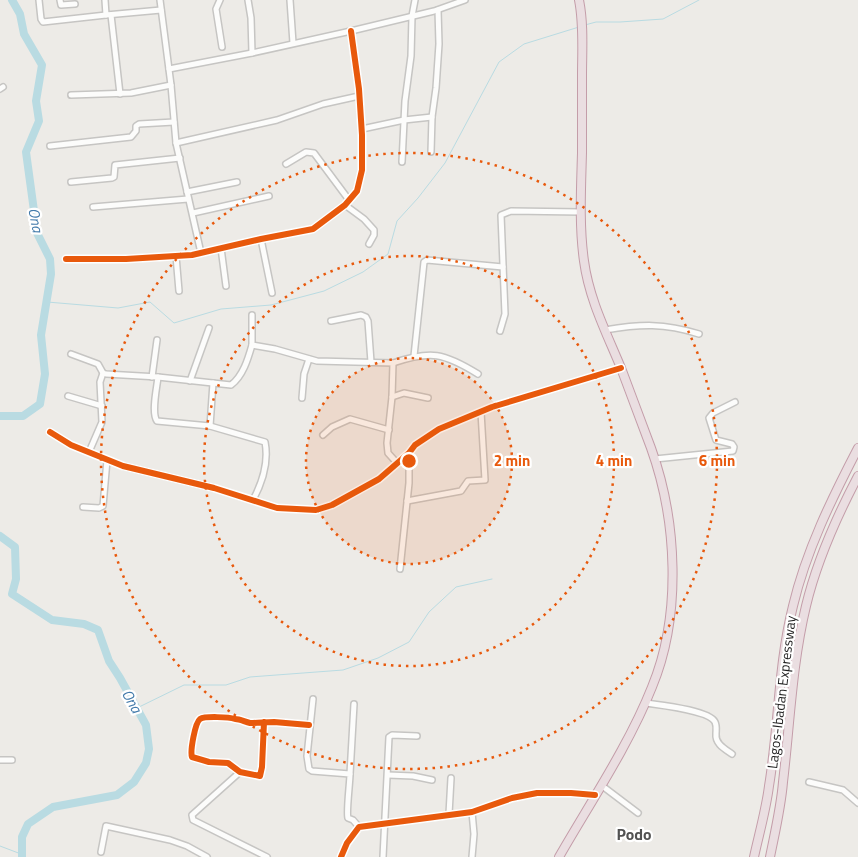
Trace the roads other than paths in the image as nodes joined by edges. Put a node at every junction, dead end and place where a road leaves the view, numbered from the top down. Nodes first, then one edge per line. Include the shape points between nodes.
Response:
1 (39, 0) edge
2 (60, 0) edge
3 (105, 0) edge
4 (160, 0) edge
5 (220, 0) edge
6 (248, 0) edge
7 (290, 0) edge
8 (416, 0) edge
9 (464, 0) edge
10 (579, 0) edge
11 (75, 4) dead end
12 (161, 10) junction
13 (438, 10) junction
14 (109, 15) junction
15 (412, 16) junction
16 (351, 31) junction
17 (293, 43) junction
18 (222, 47) dead end
19 (252, 53) junction
20 (169, 69) junction
21 (171, 85) junction
22 (120, 94) junction
23 (71, 95) dead end
24 (359, 96) junction
25 (432, 117) junction
26 (404, 120) junction
27 (174, 122) junction
28 (362, 129) junction
29 (176, 143) junction
30 (50, 146) dead end
31 (431, 152) dead end
32 (180, 158) junction
33 (402, 162) dead end
34 (286, 164) dead end
35 (71, 182) dead end
36 (237, 182) dead end
37 (187, 192) junction
38 (269, 196) dead end
39 (188, 199) junction
40 (349, 200) junction
41 (345, 206) junction
42 (93, 207) dead end
43 (581, 212) junction
44 (193, 213) junction
45 (261, 239) junction
46 (369, 244) dead end
47 (220, 248) junction
48 (201, 253) junction
49 (176, 256) junction
50 (66, 259) dead end
51 (503, 266) junction
52 (226, 286) dead end
53 (178, 291) dead end
54 (272, 293) dead end
55 (252, 315) dead end
56 (331, 321) dead end
57 (209, 328) dead end
58 (500, 330) dead end
59 (604, 330) junction
60 (699, 334) dead end
61 (157, 340) dead end
62 (252, 345) junction
63 (71, 354) dead end
64 (414, 356) junction
65 (309, 359) junction
66 (371, 362) junction
67 (393, 363) junction
68 (621, 368) junction
69 (103, 373) junction
70 (478, 374) dead end
71 (155, 377) junction
72 (190, 381) junction
73 (213, 383) junction
74 (68, 396) dead end
75 (392, 397) junction
76 (302, 398) dead end
77 (428, 398) dead end
78 (735, 402) dead end
79 (102, 406) junction
80 (481, 412) junction
81 (210, 426) junction
82 (389, 430) junction
83 (50, 432) dead end
84 (323, 435) dead end
85 (858, 448) edge
86 (89, 452) junction
87 (409, 453) junction
88 (655, 459) junction
89 (107, 460) junction
90 (397, 463) junction
91 (858, 476) edge
92 (253, 500) junction
93 (406, 501) junction
94 (83, 507) dead end
95 (400, 569) dead end
96 (313, 699) dead end
97 (354, 704) dead end
98 (646, 704) junction
99 (264, 722) junction
100 (309, 725) junction
101 (417, 736) dead end
102 (732, 754) dead end
103 (0, 760) edge
104 (12, 760) dead end
105 (240, 772) junction
106 (350, 774) junction
107 (388, 775) junction
108 (451, 778) dead end
109 (432, 780) dead end
110 (810, 782) dead end
111 (600, 785) junction
112 (595, 795) junction
113 (858, 803) edge
114 (472, 812) junction
115 (638, 813) dead end
116 (449, 814) junction
117 (384, 824) junction
118 (359, 827) junction
119 (101, 852) dead end
120 (207, 857) edge
121 (267, 857) edge
122 (341, 857) edge
123 (382, 857) edge
124 (472, 857) edge
125 (559, 857) edge
126 (754, 857) edge
127 (770, 857) edge

1 - 14 street via 43,22
2 - 11 street via 62,5
3 - 14 street
4 - 12 street
5 - 18 street via 216,9
6 - 19 street
7 - 17 street
8 - 15 street
9 - 13 street
10 - 43 highway via 583,34
12 - 14 street
12 - 20 street
13 - 15 street
13 - 25 street via 439,44
14 - 22 street
15 - 16 street
15 - 26 street
16 - 17 street
16 - 24 street
17 - 19 street
19 - 20 street
20 - 21 street
21 - 22 street
21 - 27 street
22 - 23 street
24 - 28 street
24 - 29 street via 277,120
25 - 26 street
25 - 31 street
26 - 28 street
26 - 33 street
27 - 29 street
27 - 30 street via 139,124 131,136
28 - 40 street via 360,183
29 - 32 street
32 - 35 street via 116,165 112,178
32 - 37 street
34 - 40 street via 306,152 314,153
36 - 37 street
37 - 39 street
38 - 44 street
39 - 42 street
39 - 44 street
40 - 41 street
41 - 45 street via 314,229
41 - 46 street via 374,230
43 - 51 street via 511,211 501,215
43 - 59 highway via 584,263
44 - 48 street
45 - 47 street
45 - 54 street
47 - 48 street
47 - 52 street
48 - 49 street
49 - 50 street
49 - 53 street
51 - 58 street via 505,314
51 - 64 street via 424,262
55 - 62 street
56 - 66 street via 360,315 366,317
57 - 72 street
59 - 60 street via 660,325
59 - 68 highway
61 - 71 street
62 - 65 street
62 - 73 street via 238,380 231,385
63 - 69 street via 98,364
64 - 67 street
64 - 70 street via 432,354 454,360
65 - 66 street
65 - 76 street
66 - 67 street
67 - 75 street
68 - 80 street
68 - 88 highway
69 - 71 street
69 - 79 street via 100,382
71 - 72 street
71 - 81 street via 154,418 157,421
72 - 73 street
73 - 81 street
74 - 79 street
75 - 77 street via 404,393
75 - 82 street
78 - 88 street via 709,418 714,438 732,444 733,451
79 - 86 street via 100,428
80 - 87 street via 439,429
80 - 93 street via 485,480 468,481 461,491
81 - 92 street via 265,442 263,478
82 - 84 street via 350,419
82 - 90 street via 388,453
83 - 86 street
85 - 126 highway, Lagos-Ibadan Expressway via 817,535 793,603 782,668 769,788
86 - 89 street
87 - 90 street
87 - 93 street
88 - 98 highway via 669,523 672,593 666,642
89 - 92 street
89 - 94 street via 102,506
90 - 92 street via 379,479 332,505 316,510 277,508
91 - 127 highway, Lagos-Ibadan Expressway via 823,551 806,604 795,665 783,784
93 - 95 street
96 - 100 street
97 - 106 street
98 - 102 street via 668,705 710,717 717,725 715,736 719,744
98 - 111 highway
99 - 100 street
99 - 105 street via 260,776
99 - 105 street via 220,718 201,718 198,721 192,757 228,763
100 - 106 street via 309,769
101 - 107 street via 389,737
103 - 104 street
105 - 121 street via 192,815 193,820
106 - 118 street via 347,815
107 - 109 street
107 - 117 street
108 - 116 street
110 - 113 street via 843,790
111 - 112 highway
111 - 115 street
112 - 114 street via 537,793
112 - 125 highway
114 - 116 street
114 - 124 street
116 - 117 street
117 - 118 street
117 - 123 street
118 - 122 street
119 - 120 street via 106,826 170,840

